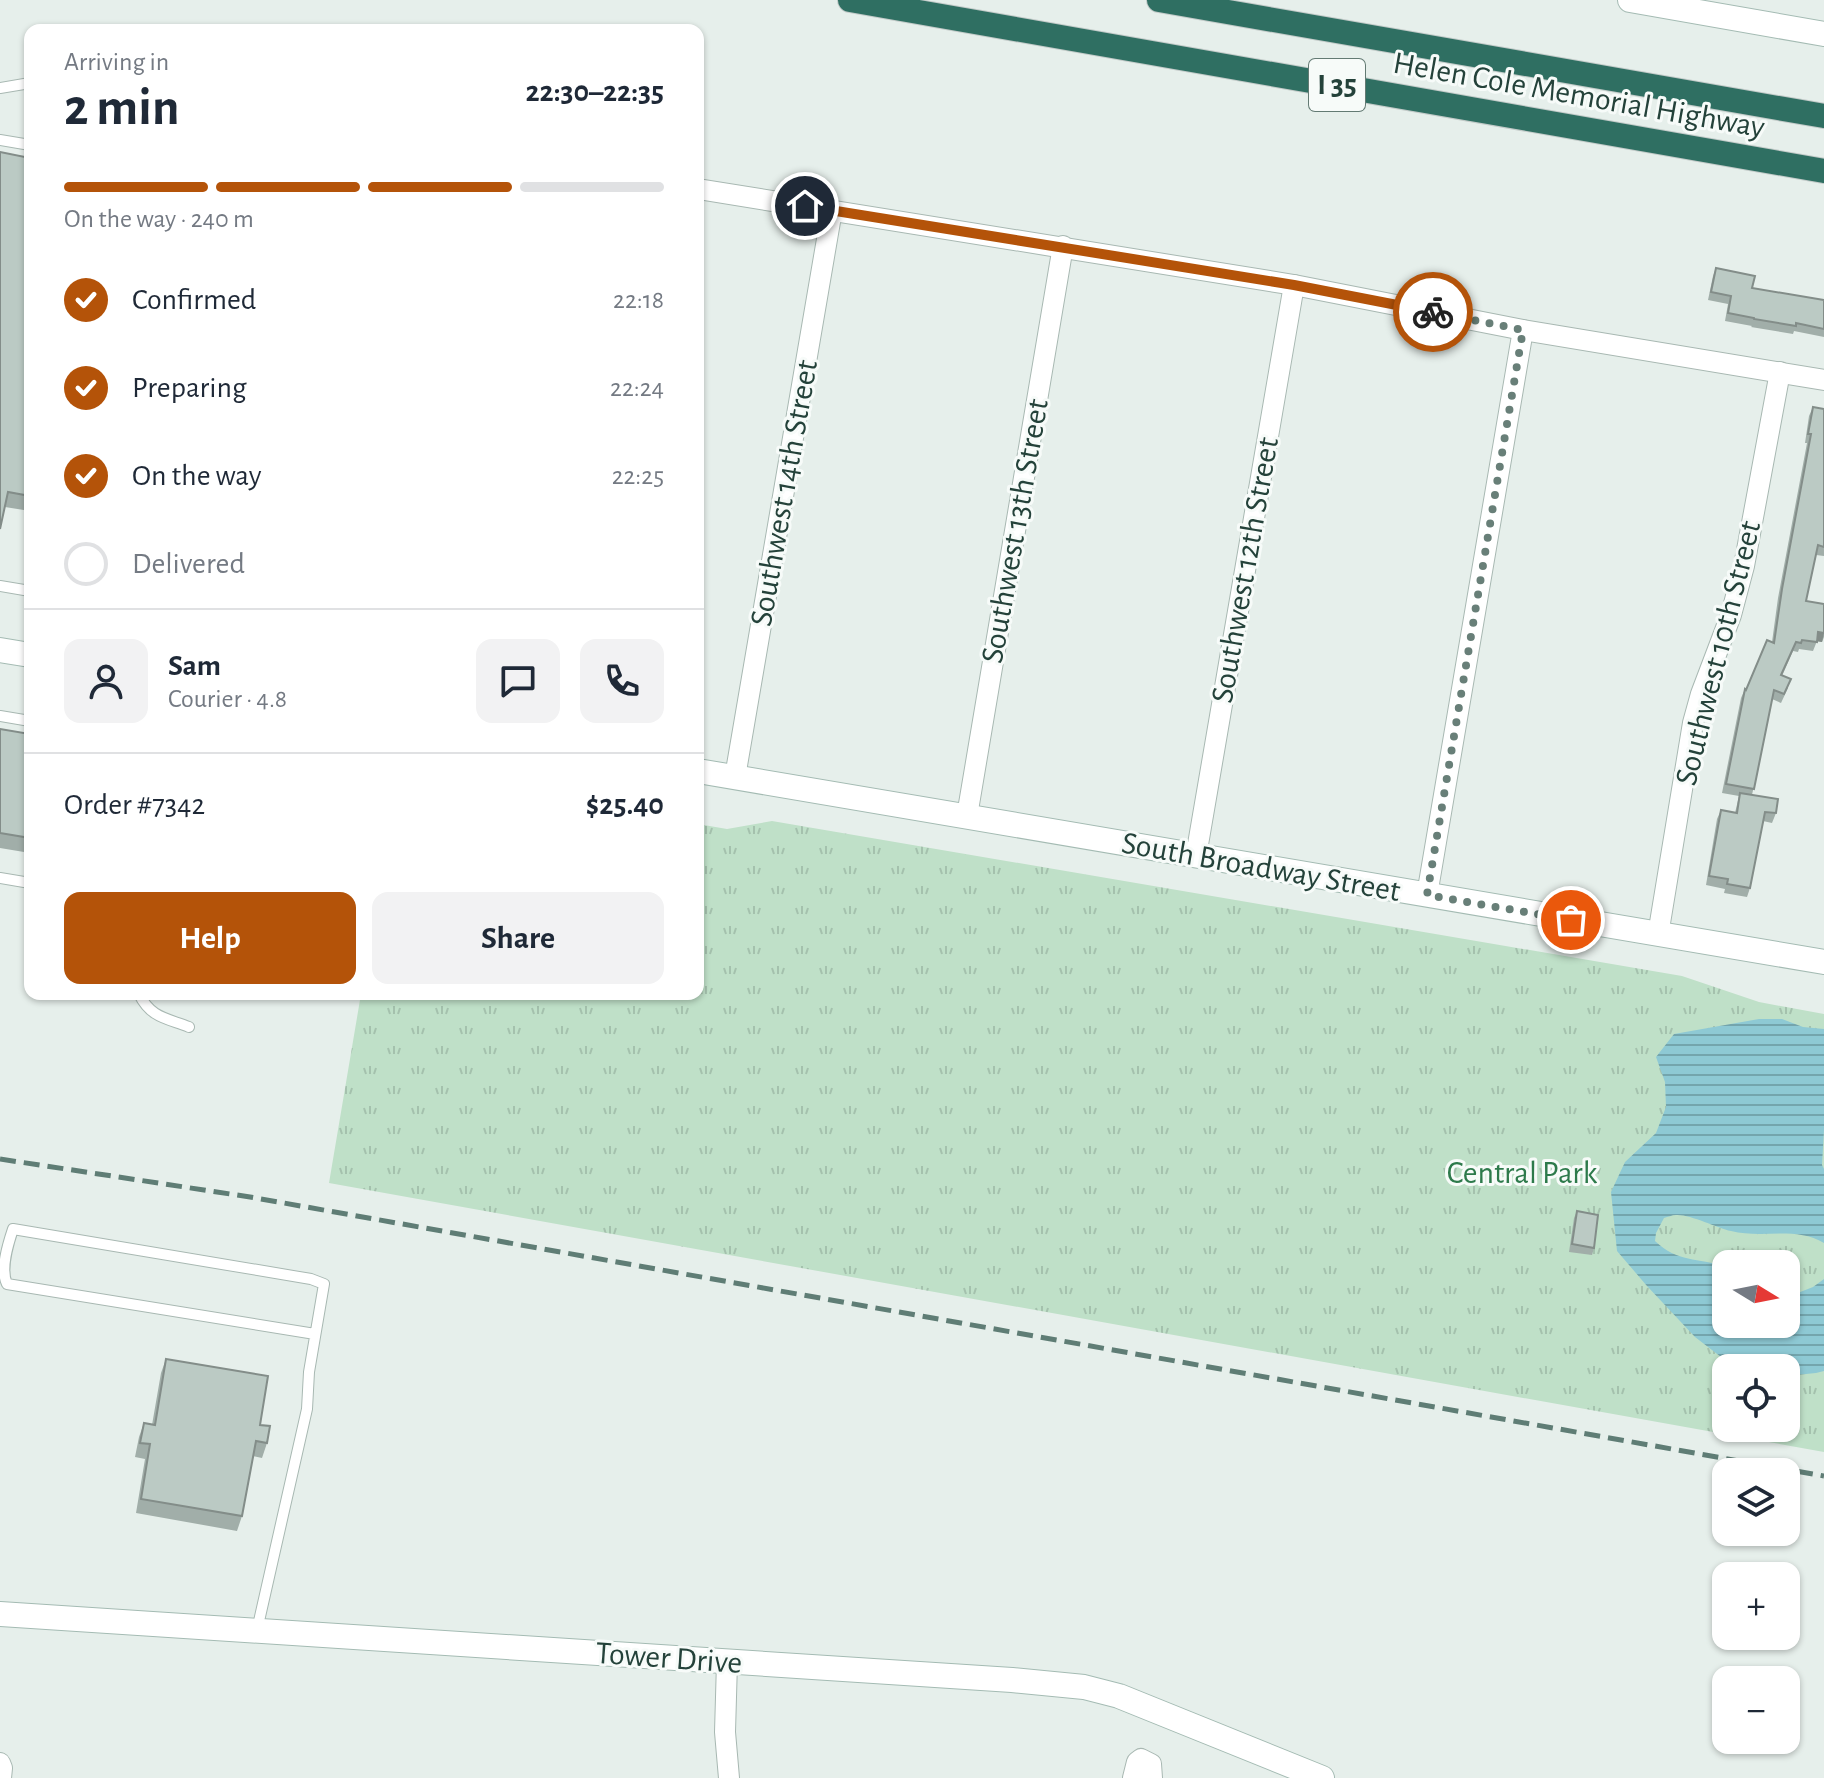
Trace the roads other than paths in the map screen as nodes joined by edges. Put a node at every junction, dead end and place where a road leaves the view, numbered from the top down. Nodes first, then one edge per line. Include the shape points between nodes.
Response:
1 (850, 0) edge
2 (1159, 0) edge
3 (1630, 0) edge
4 (1824, 34) edge
5 (24, 84) edge
6 (0, 88) edge
7 (1824, 116) edge
8 (0, 140) edge
9 (24, 144) edge
10 (1824, 171) edge
11 (704, 190) edge
12 (832, 210) junction
13 (1063, 246) junction
14 (1294, 285) junction
15 (1523, 330) junction
16 (1780, 372) junction
17 (1824, 380) edge
18 (0, 586) edge
19 (24, 590) edge
20 (0, 650) edge
21 (24, 654) edge
22 (0, 716) edge
23 (24, 720) edge
24 (704, 772) edge
25 (735, 777) junction
26 (967, 816) junction
27 (1196, 856) junction
28 (0, 878) edge
29 (24, 882) edge
30 (1427, 895) junction
31 (1658, 935) junction
32 (1824, 962) edge
33 (142, 1000) edge
34 (189, 1027) dead end
35 (315, 1334) junction
36 (0, 1614) edge
37 (257, 1632) junction
38 (727, 1662) junction
39 (0, 1763) edge
40 (1, 1778) edge
41 (729, 1778) edge
42 (1133, 1778) edge
43 (1152, 1778) edge
44 (1322, 1778) edge

1 - 10 highway, Helen Cole Memorial Highway / I 35
2 - 7 highway, Helen Cole Memorial Highway / I 35
3 - 4 street
5 - 6 lane
8 - 9 lane
11 - 12 street
12 - 13 street
12 - 25 street, Southwest 14th Street
13 - 14 street
13 - 26 street, Southwest 13th Street
14 - 15 street
14 - 27 street, Southwest 12th Street
15 - 16 street
15 - 30 street
16 - 17 street
16 - 31 street, Southwest 10th Street via 1744,566 1693,723
18 - 19 lane
20 - 21 street
22 - 23 lane
24 - 25 street, South Broadway Street
25 - 26 street, South Broadway Street
26 - 27 street, South Broadway Street
27 - 30 street, South Broadway Street
28 - 29 lane
30 - 31 street, South Broadway Street
31 - 32 street, South Broadway Street
33 - 34 lane via 153,1013
35 - 35 lane via 324,1284 311,1279 13,1229 9,1240 3,1276 7,1284
35 - 37 lane via 307,1409
36 - 37 street, Tower Drive
37 - 38 street, Tower Drive
38 - 41 street
38 - 44 street, Tower Drive via 1084,1687 1119,1696
39 - 40 street
42 - 43 street via 1141,1759 1151,1764

